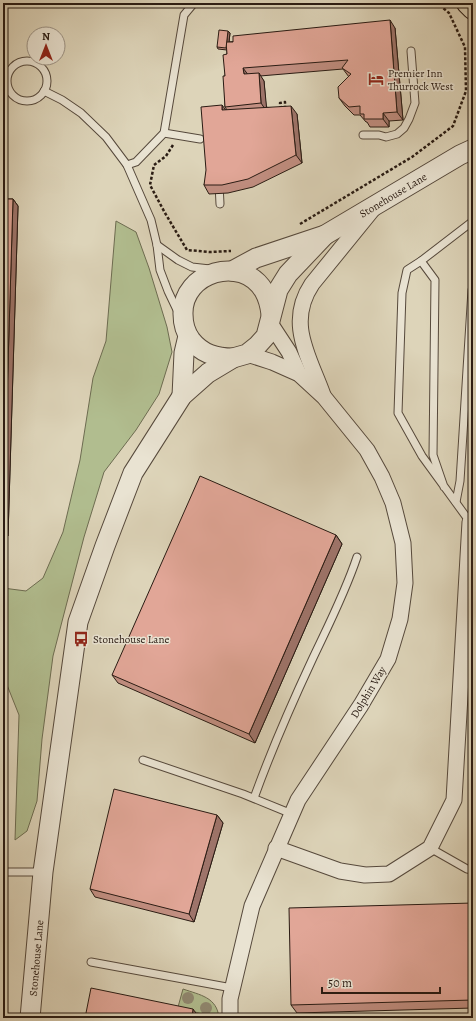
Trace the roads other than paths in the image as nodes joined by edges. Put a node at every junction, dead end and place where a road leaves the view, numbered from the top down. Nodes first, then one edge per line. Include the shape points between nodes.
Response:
1 (194, 3) edge
2 (468, 3) edge
3 (473, 8) edge
4 (411, 51) dead end
5 (6, 71) edge
6 (6, 90) edge
7 (44, 91) junction
8 (164, 133) junction
9 (363, 135) dead end
10 (473, 135) edge
11 (200, 139) dead end
12 (467, 152) edge
13 (127, 165) junction
14 (218, 179) edge
15 (220, 204) dead end
16 (378, 204) junction
17 (473, 221) edge
18 (325, 235) junction
19 (157, 245) junction
20 (421, 261) junction
21 (227, 271) junction
22 (473, 289) edge
23 (270, 318) junction
24 (185, 328) junction
25 (240, 356) junction
26 (299, 374) junction
27 (182, 396) junction
28 (324, 397) junction
29 (444, 487) junction
30 (456, 502) junction
31 (472, 520) edge
32 (357, 557) dead end
33 (143, 760) dead end
34 (254, 798) junction
35 (292, 814) junction
36 (276, 848) junction
37 (430, 848) junction
38 (473, 870) edge
39 (3, 872) edge
40 (44, 872) junction
41 (91, 962) dead end
42 (232, 988) junction
43 (30, 1018) edge
44 (230, 1018) edge

1 - 8 lane via 184,14
2 - 3 main road
4 - 9 lane via 415,103 404,128 397,134 386,137
5 - 6 lane
5 - 7 lane via 19,63 36,64 45,73
6 - 7 lane via 23,100 35,99
7 - 13 lane via 81,113 106,137
8 - 11 lane
8 - 13 lane via 136,162
10 - 12 street, Stonehouse Lane
12 - 16 street, Stonehouse Lane
13 - 19 lane via 151,220
14 - 15 lane
16 - 18 street, Stonehouse Lane
16 - 28 street via 312,284 300,309 300,328 306,352
17 - 20 lane
18 - 21 street, Stonehouse Lane via 256,258
18 - 23 street, Stonehouse Lane via 288,274 278,290
19 - 21 lane via 192,267
19 - 24 lane via 163,280
20 - 29 lane via 435,280 433,455
20 - 29 lane via 408,270 402,293 398,413 422,456
21 - 23 street via 244,274 255,281 269,302
21 - 24 street, Stonehouse Lane via 211,273 192,287 183,309
22 - 30 lane via 460,481
23 - 25 street, Stonehouse Lane via 266,336 257,346
23 - 26 street, Dolphin Way
24 - 25 street via 196,346 207,354 220,358
24 - 27 street, Stonehouse Lane
25 - 26 street, Dolphin Way via 272,362
25 - 27 street, Stonehouse Lane via 208,373
26 - 28 street, Dolphin Way
27 - 40 street, Stonehouse Lane via 134,473 78,622
28 - 35 street, Dolphin Way via 367,450 382,477 393,503 403,543 405,583 400,619 388,659 298,800
29 - 30 lane
30 - 31 lane
31 - 37 street via 454,800
32 - 34 lane
33 - 34 lane
34 - 35 lane
35 - 36 street, Dolphin Way
36 - 37 street via 340,871 365,875 389,874
36 - 42 street, Dolphin Way via 252,906
37 - 38 lane
39 - 40 lane
40 - 43 street, Stonehouse Lane
41 - 42 lane
42 - 44 street, Dolphin Way

